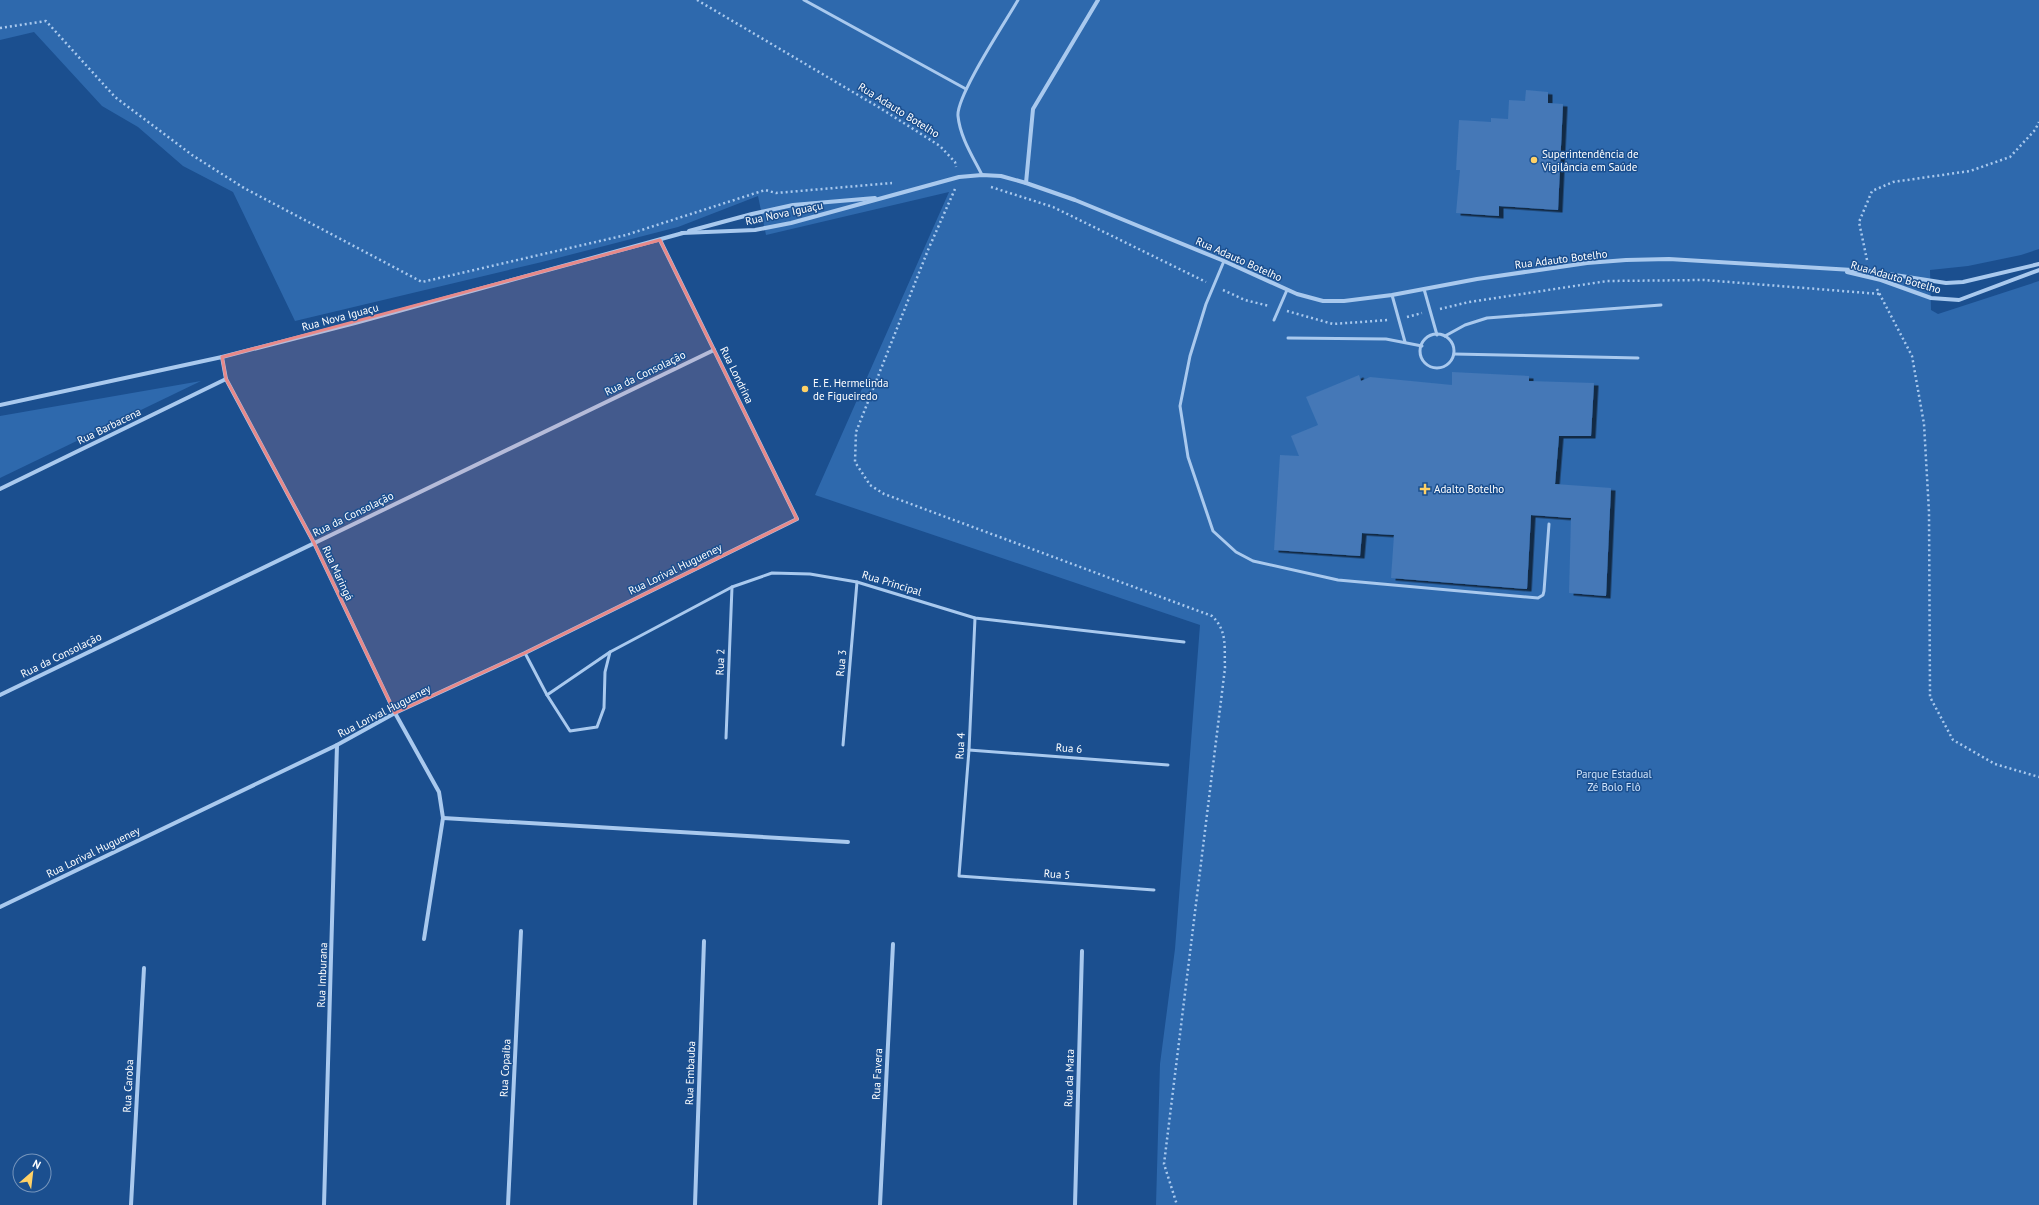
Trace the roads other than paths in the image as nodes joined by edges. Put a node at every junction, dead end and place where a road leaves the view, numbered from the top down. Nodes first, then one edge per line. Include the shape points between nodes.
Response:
1 (804, 0) edge
2 (1018, 0) edge
3 (1098, 0) edge
4 (966, 89) junction
5 (982, 175) junction
6 (959, 177) joint
7 (1026, 183) junction
8 (887, 196) junction
9 (682, 233) junction
10 (660, 240) junction
11 (1224, 261) junction
12 (2039, 264) edge
13 (1839, 270) junction
14 (2039, 270) edge
15 (1424, 289) junction
16 (1287, 290) junction
17 (1392, 295) junction
18 (1661, 305) dead end
19 (1274, 320) dead end
20 (1437, 335) junction
21 (1445, 336) junction
22 (1288, 338) dead end
23 (1405, 342) junction
24 (1422, 346) junction
25 (714, 350) junction
26 (1454, 354) junction
27 (222, 357) junction
28 (1638, 358) dead end
29 (226, 379) junction
30 (0, 404) edge
31 (0, 489) edge
32 (797, 519) joint
33 (1549, 524) dead end
34 (314, 543) junction
35 (857, 582) junction
36 (732, 587) junction
37 (975, 618) junction
38 (1184, 642) dead end
39 (610, 652) junction
40 (525, 653) junction
41 (0, 695) edge
42 (547, 695) junction
43 (395, 713) junction
44 (726, 738) dead end
45 (337, 745) junction
46 (843, 745) dead end
47 (969, 750) junction
48 (1168, 765) dead end
49 (443, 818) junction
50 (848, 842) dead end
51 (959, 876) joint
52 (1154, 890) dead end
53 (0, 907) edge
54 (521, 931) dead end
55 (424, 939) dead end
56 (704, 941) dead end
57 (893, 944) dead end
58 (1082, 951) dead end
59 (144, 968) dead end
60 (131, 1205) edge
61 (324, 1205) edge
62 (508, 1205) edge
63 (695, 1205) edge
64 (880, 1205) edge
65 (1075, 1205) edge

1 - 4 lane
2 - 4 lane
3 - 7 street via 1033,109
4 - 5 lane via 958,114 963,136
5 - 6 street, Rua Adauto Botelho
5 - 7 street, Rua Adauto Botelho via 1001,176
6 - 8 street, Rua Nova Iguaçu
7 - 11 street, Rua Adauto Botelho via 1075,200
8 - 9 street, Rua Nova Iguaçu via 793,205
8 - 9 street, Rua Nova Iguaçu via 791,223 755,230
9 - 10 street, Rua Nova Iguaçu
10 - 25 street, Rua Londrina
10 - 27 street, Rua Nova Iguaçu
11 - 16 street, Rua Adauto Botelho
11 - 33 lane via 1190,356 1180,406 1188,457 1213,531 1236,552 1253,562 1338,580 1538,598 1544,591
12 - 13 street, Rua Adauto Botelho via 1963,282 1946,283 1869,271
13 - 14 street, Rua Adauto Botelho via 1931,298 1959,300
13 - 15 street, Rua Adauto Botelho via 1669,259 1626,260 1477,279
15 - 17 street, Rua Adauto Botelho
15 - 20 lane
16 - 17 street, Rua Adauto Botelho via 1312,299 1344,301
16 - 19 lane
17 - 23 lane
18 - 21 lane via 1487,318 1465,325
20 - 21 lane
20 - 24 lane via 1424,340
21 - 26 lane via 1453,346
22 - 23 lane via 1386,339
23 - 24 lane
24 - 26 lane via 1422,358 1428,365 1437,368 1445,366
25 - 32 street, Rua Londrina
25 - 34 street, Rua da Consolação
26 - 28 lane
27 - 29 street, Rua Maringá
27 - 30 street, Rua Nova Iguaçu
29 - 31 street, Rua Barbacena
29 - 34 street, Rua Maringá
32 - 40 street, Rua Lorival Hugueney
34 - 41 street, Rua da Consolação
34 - 43 street, Rua Maringá
35 - 36 lane, Rua Principal via 810,574 772,573
35 - 37 lane, Rua Principal
35 - 46 lane, Rua 3
36 - 39 lane, Rua Principal
36 - 44 lane, Rua 2
37 - 38 lane, Rua Principal
37 - 47 lane, Rua 4
39 - 42 lane, Rua Principal
39 - 42 lane via 605,672 604,708 596,727 570,731
40 - 42 lane
40 - 43 street, Rua Lorival Hugueney
43 - 45 street, Rua Lorival Hugueney
43 - 49 street, Rua Maringá via 439,792
45 - 53 street, Rua Lorival Hugueney
45 - 61 street, Rua Imburana
47 - 48 lane, Rua 6
47 - 51 lane, Rua 4
49 - 50 street
49 - 55 street, Rua Maringá
51 - 52 lane, Rua 5
54 - 62 street, Rua Copaíba
56 - 63 street, Rua Embauba
57 - 64 street, Rua Favera
58 - 65 street, Rua da Mata
59 - 60 street, Rua Caroba

